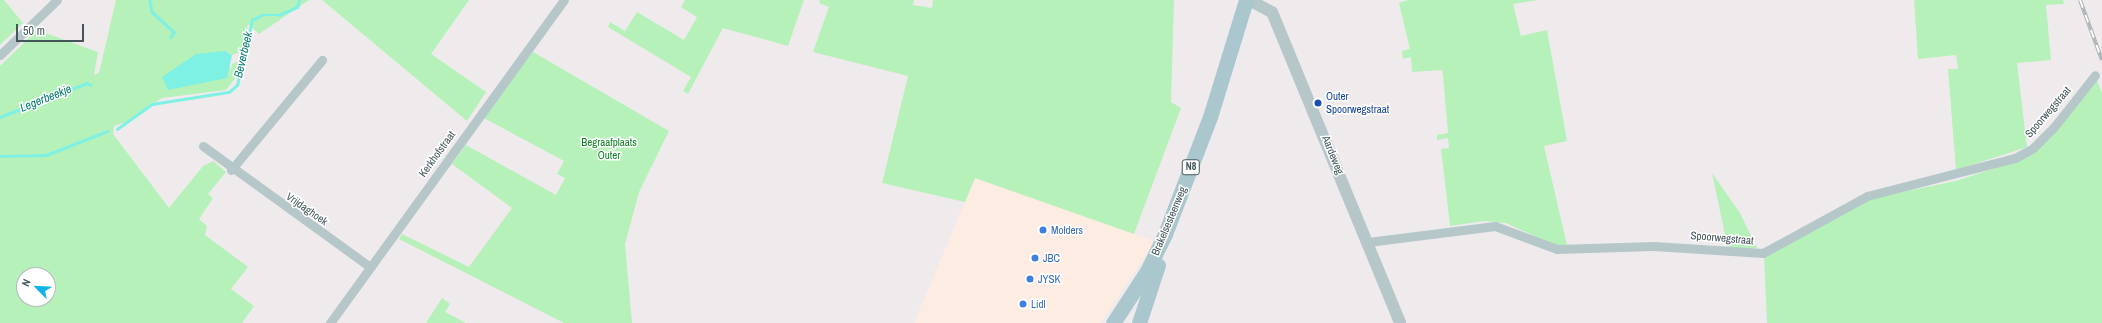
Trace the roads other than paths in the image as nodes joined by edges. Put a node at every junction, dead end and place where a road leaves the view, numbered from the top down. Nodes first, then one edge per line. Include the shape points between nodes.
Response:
1 (57, 0) edge
2 (564, 0) edge
3 (1248, 0) edge
4 (0, 55) edge
5 (322, 60) dead end
6 (2095, 75) dead end
7 (203, 146) dead end
8 (231, 170) junction
9 (1368, 242) junction
10 (370, 267) junction
11 (1113, 322) edge
12 (330, 323) edge
13 (1139, 323) edge
14 (1400, 323) edge

1 - 4 street
2 - 10 street, Kerkhofstraat
3 - 9 street, Aardeweg via 1272,12
3 - 11 main road, Brakelsesteenweg / N8 via 1210,117 1165,234 1147,271
3 - 13 main road, Brakelsesteenweg / N8 via 1247,20 1228,82
5 - 8 street
6 - 9 street, Spoorwegstraat via 2054,127 2033,148 2016,158 1867,196 1763,253 1654,246 1557,249 1495,226
7 - 8 street, Vrijdaghoek
8 - 10 street, Vrijdaghoek
9 - 14 street, Aardeweg
10 - 12 street, Kerkhofstraat

